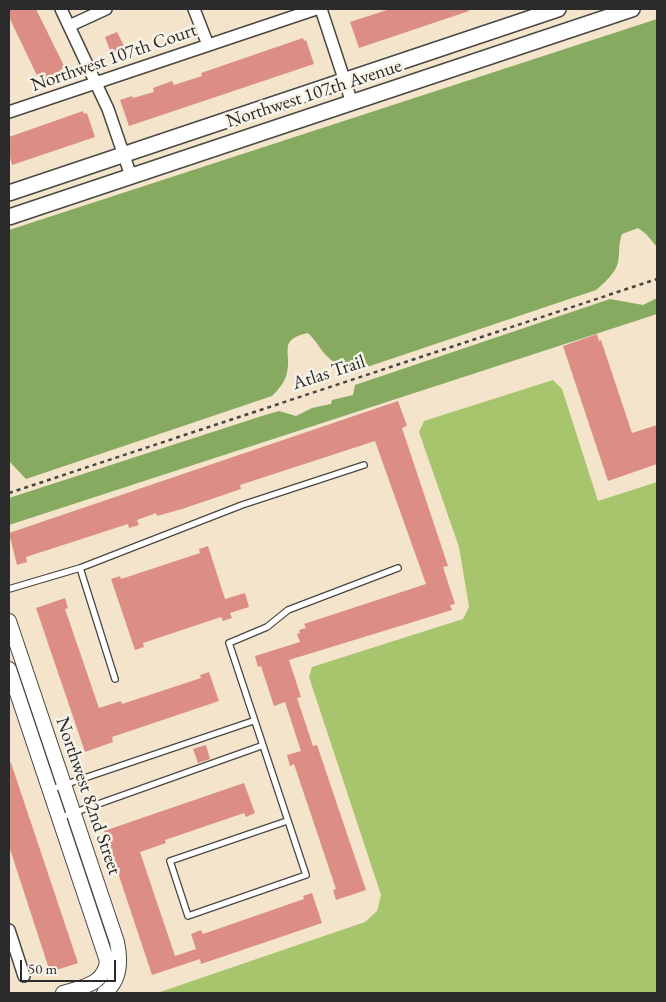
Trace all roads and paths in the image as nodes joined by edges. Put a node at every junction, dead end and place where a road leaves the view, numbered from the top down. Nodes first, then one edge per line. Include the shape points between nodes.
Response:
1 (61, 9) edge
2 (106, 9) edge
3 (194, 9) edge
4 (316, 9) edge
5 (321, 9) edge
6 (558, 9) edge
7 (632, 9) edge
8 (616, 11) edge
9 (69, 26) junction
10 (208, 44) junction
11 (345, 80) junction
12 (95, 82) junction
13 (352, 103) junction
14 (9, 112) edge
15 (124, 154) junction
16 (131, 176) junction
17 (9, 193) edge
18 (9, 216) edge
19 (657, 279) edge
20 (364, 464) dead end
21 (9, 494) edge
22 (80, 568) junction
23 (398, 568) dead end
24 (9, 588) edge
25 (9, 621) edge
26 (9, 669) edge
27 (115, 679) dead end
28 (253, 721) junction
29 (261, 746) junction
30 (64, 785) junction
31 (50, 790) junction
32 (74, 813) junction
33 (59, 818) junction
34 (287, 821) junction
35 (9, 930) edge
36 (24, 976) dead end
37 (106, 984) edge
38 (63, 993) edge

1 - 9 street
2 - 9 street
3 - 10 street
4 - 10 street, Northwest 107th Court
5 - 11 street
6 - 11 main road, Northwest 107th Avenue
7 - 8 main road, Northwest 107th Avenue
8 - 13 main road, Northwest 107th Avenue
9 - 12 street
10 - 12 street, Northwest 107th Court
11 - 13 street
11 - 15 main road, Northwest 107th Avenue
12 - 14 street, Northwest 107th Court
12 - 15 street
13 - 16 main road, Northwest 107th Avenue
15 - 16 street
15 - 17 main road, Northwest 107th Avenue
16 - 18 main road, Northwest 107th Avenue
19 - 21 path, Atlas Trail
20 - 22 lane via 242,505
22 - 24 lane
22 - 27 lane
23 - 28 lane via 288,610 267,627 229,643
25 - 30 street, Northwest 82nd Street
26 - 31 street, Northwest 82nd Street
28 - 29 lane
28 - 30 lane
29 - 32 lane
29 - 34 lane
30 - 31 lane
30 - 32 street, Northwest 82nd Street
31 - 33 street, Northwest 82nd Street
32 - 33 lane
32 - 37 street, Northwest 82nd Street via 120,957 119,970
33 - 37 street, Northwest 82nd Street via 105,951
34 - 34 lane via 306,875 188,916 170,861
35 - 36 street
37 - 38 street

